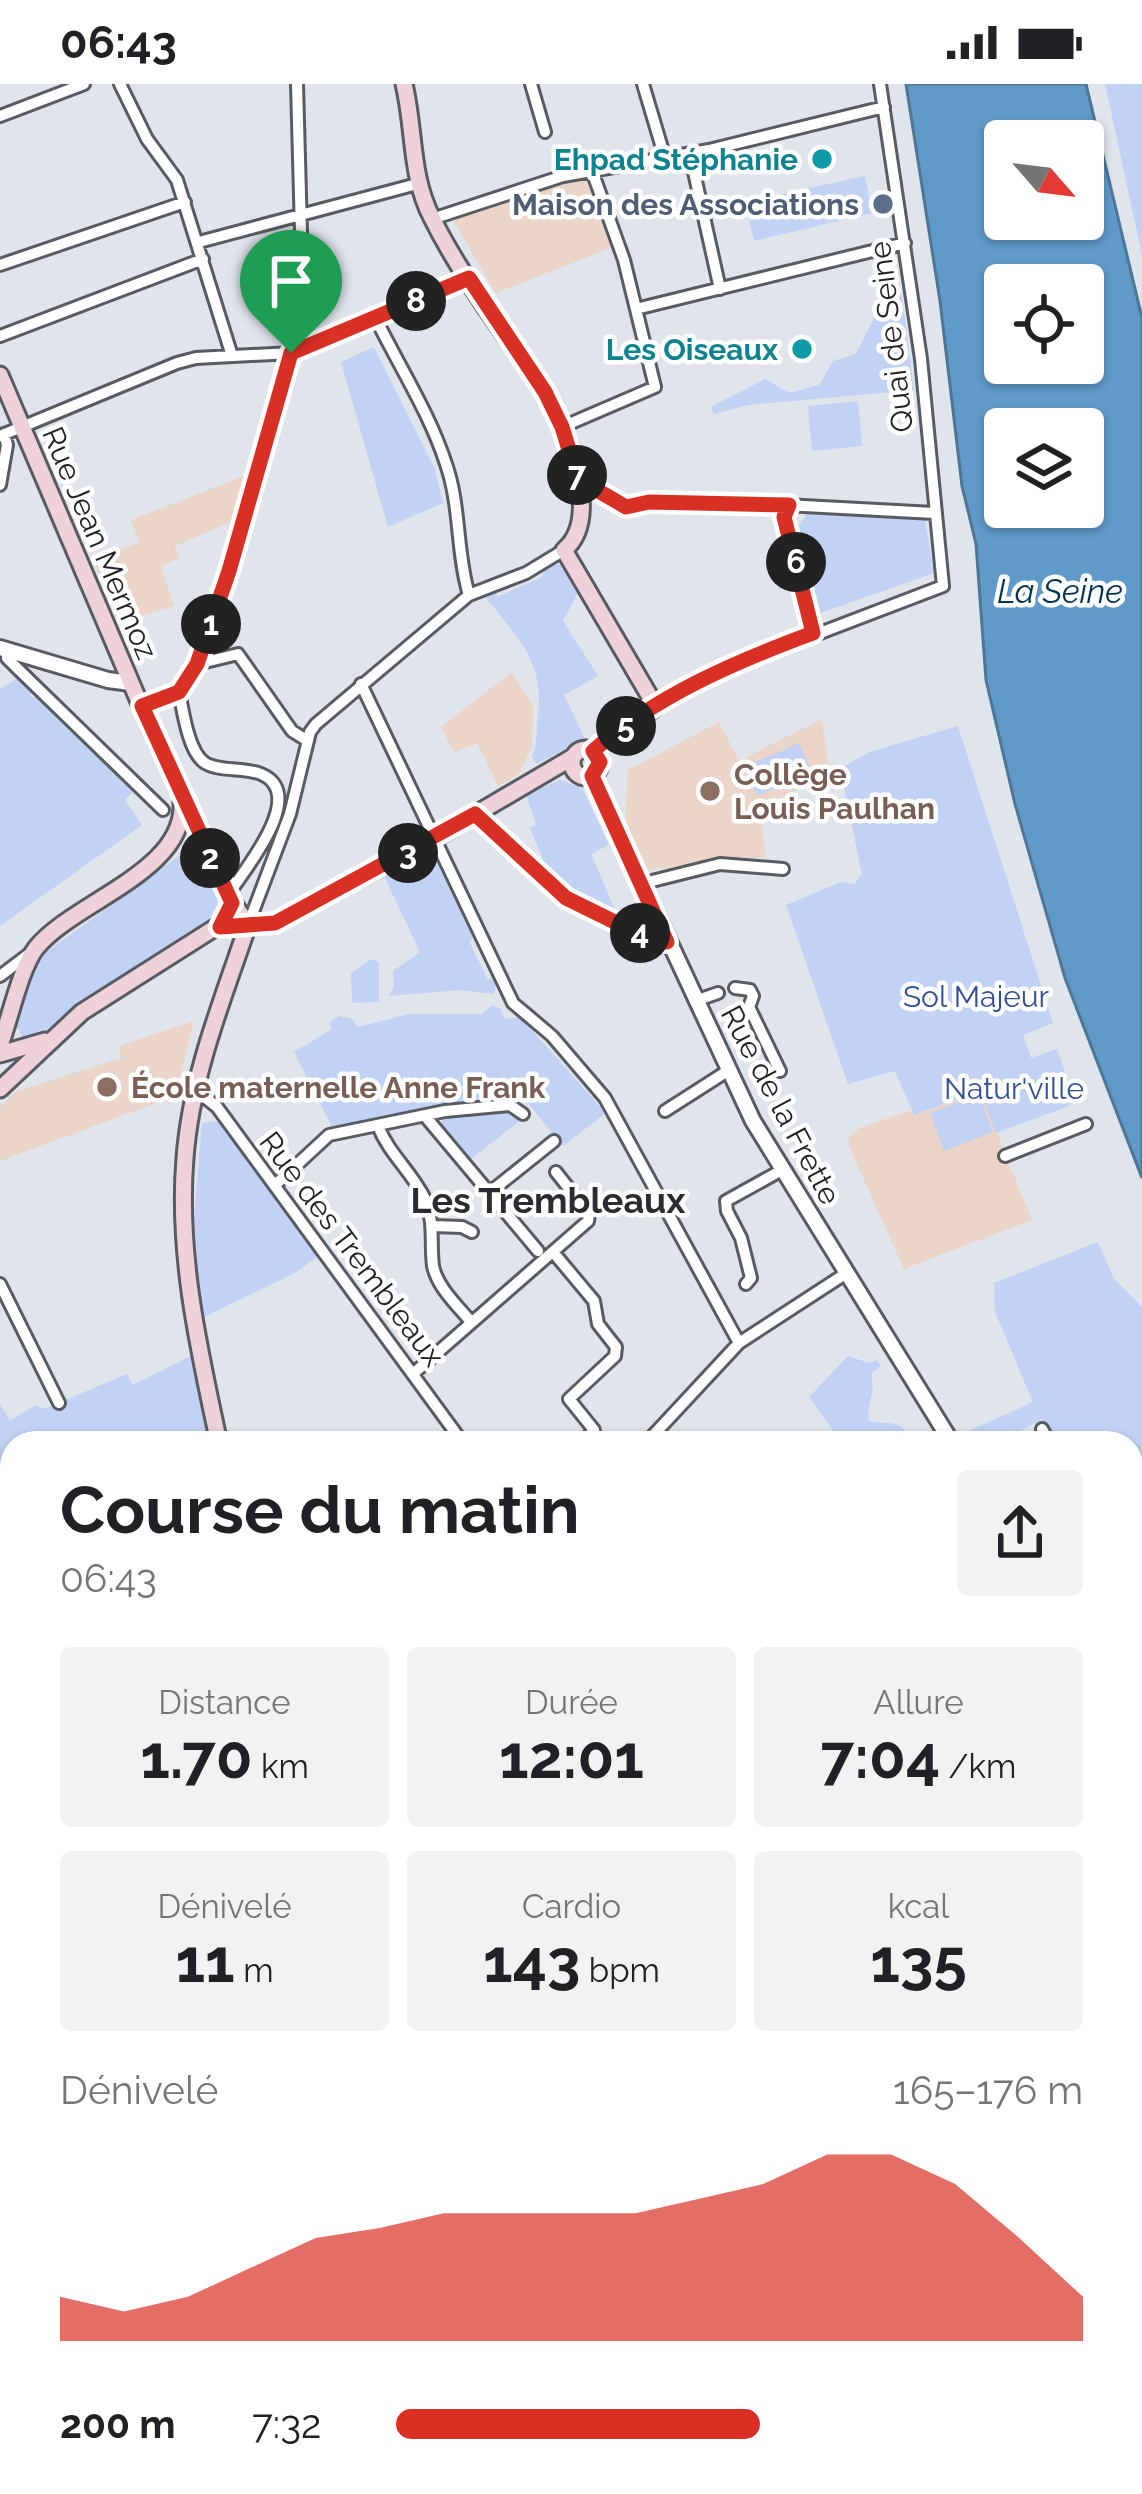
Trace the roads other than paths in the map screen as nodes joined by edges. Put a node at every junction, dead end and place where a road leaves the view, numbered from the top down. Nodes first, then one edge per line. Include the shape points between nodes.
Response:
1 (84, 84) edge
2 (120, 84) edge
3 (297, 84) edge
4 (404, 84) edge
5 (531, 84) edge
6 (643, 84) edge
7 (880, 84) edge
8 (884, 106) junction
9 (0, 116) edge
10 (545, 132) dead end
11 (690, 154) junction
12 (664, 158) junction
13 (592, 171) junction
14 (417, 184) junction
15 (185, 202) junction
16 (301, 215) junction
17 (432, 219) junction
18 (199, 242) junction
19 (905, 243) junction
20 (203, 260) junction
21 (0, 265) edge
22 (469, 278) junction
23 (720, 289) junction
24 (636, 309) junction
25 (376, 319) junction
26 (0, 336) edge
27 (291, 353) junction
28 (232, 356) junction
29 (0, 375) edge
30 (21, 427) junction
31 (562, 427) junction
32 (2, 435) edge
33 (578, 479) junction
34 (0, 485) edge
35 (789, 505) junction
36 (934, 513) junction
37 (564, 550) junction
38 (469, 596) junction
39 (813, 633) junction
40 (4, 650) edge
41 (197, 664) junction
42 (131, 683) junction
43 (361, 684) junction
44 (179, 692) junction
45 (142, 706) junction
46 (656, 707) junction
47 (308, 741) junction
48 (593, 751) junction
49 (580, 768) junction
50 (181, 793) junction
51 (163, 809) dead end
52 (475, 814) junction
53 (434, 839) junction
54 (169, 848) junction
55 (209, 856) junction
56 (783, 869) dead end
57 (640, 884) junction
58 (230, 899) junction
59 (248, 925) junction
60 (220, 927) junction
61 (667, 942) junction
62 (37, 948) junction
63 (0, 976) edge
64 (735, 988) dead end
65 (718, 993) dead end
66 (695, 1001) junction
67 (10, 1020) junction
68 (48, 1040) junction
69 (0, 1049) edge
70 (18, 1049) junction
71 (729, 1070) junction
72 (780, 1070) dead end
73 (0, 1089) edge
74 (196, 1090) junction
75 (665, 1111) dead end
76 (523, 1114) dead end
77 (425, 1116) junction
78 (1086, 1124) dead end
79 (378, 1126) junction
80 (554, 1141) dead end
81 (1005, 1156) dead end
82 (782, 1170) junction
83 (556, 1172) dead end
84 (275, 1185) junction
85 (489, 1193) junction
86 (433, 1226) junction
87 (472, 1232) dead end
88 (538, 1251) dead end
89 (553, 1252) junction
90 (845, 1274) junction
91 (0, 1284) edge
92 (746, 1284) dead end
93 (471, 1322) junction
94 (739, 1343) junction
95 (414, 1373) junction
96 (59, 1403) dead end
97 (217, 1431) edge
98 (455, 1431) edge
99 (593, 1431) edge
100 (657, 1431) edge
101 (945, 1431) edge

1 - 9 street
2 - 15 street
3 - 16 street
4 - 14 main road
5 - 10 street
6 - 12 street
7 - 8 street, Quai de Seine
8 - 11 street
8 - 19 street, Quai de Seine
11 - 12 street
11 - 23 street
12 - 13 street
13 - 17 street
13 - 24 street
14 - 16 street
14 - 17 main road
15 - 18 street
15 - 21 street
16 - 18 street
16 - 27 street
17 - 22 main road
18 - 20 street
19 - 23 street
19 - 36 street, Quai de Seine
20 - 26 street
20 - 28 street
22 - 25 street
22 - 31 main road
23 - 24 street
24 - 31 street via 655,387
25 - 27 street
25 - 38 street via 446,463
27 - 28 street
27 - 41 street
28 - 30 street via 177,363
29 - 30 main road, Rue Jean Mermoz
30 - 32 street
30 - 42 main road, Rue Jean Mermoz
31 - 33 main road
32 - 34 street
33 - 35 street via 626,507
33 - 37 main road via 583,518
35 - 36 street
35 - 39 street via 784,517
36 - 39 street, Quai de Seine via 943,586
37 - 38 street
37 - 46 main road
38 - 43 street
39 - 46 street
40 - 42 street
40 - 51 street
41 - 44 street
41 - 47 street via 238,654 292,731
42 - 45 main road, Rue Jean Mermoz
43 - 47 street
43 - 53 street
44 - 45 street
44 - 58 street via 205,763 261,774 279,795 273,824
45 - 50 main road, Rue Jean Mermoz
46 - 48 main road
47 - 59 street
48 - 49 main road via 580,751
48 - 49 main road via 600,762
49 - 52 main road via 541,777
49 - 57 street, Rue de la Frette
50 - 54 main road via 181,823
50 - 55 main road, Rue Jean Mermoz
52 - 53 main road
52 - 61 street via 566,898
53 - 59 main road via 275,923
53 - 94 street via 513,1003 605,1098
54 - 55 main road
54 - 62 main road
55 - 58 main road, Rue Jean Mermoz
56 - 57 street via 720,864
57 - 61 street, Rue de la Frette
58 - 59 main road, Rue Jean Mermoz
58 - 60 main road
59 - 60 main road
59 - 74 main road
60 - 68 main road
61 - 66 street, Rue de la Frette
62 - 63 street
62 - 67 main road
64 - 72 street via 750,990 749,1007
65 - 66 street
66 - 71 street, Rue de la Frette
67 - 69 main road
67 - 70 main road
68 - 70 main road
68 - 73 main road
69 - 70 main road
71 - 75 street, Rue de la Frette
71 - 82 street, Rue de la Frette
74 - 84 street, Rue des Trembleaux
74 - 97 main road via 185,1157 185,1249
76 - 77 street via 510,1106
77 - 79 street
77 - 85 street
78 - 81 street
79 - 84 street via 329,1135
79 - 86 street via 418,1184
80 - 85 street
82 - 90 street, Rue de la Frette
82 - 92 street, Rue de la Frette via 726,1201 742,1238
83 - 89 street via 589,1214
84 - 95 street, Rue des Trembleaux
85 - 88 street
86 - 87 street
86 - 93 street via 434,1268
89 - 93 street
89 - 99 street via 594,1301 598,1324 616,1347 569,1399
90 - 94 street
90 - 101 street, Rue de la Frette
91 - 96 street
93 - 95 street
94 - 100 street
95 - 98 street, Rue des Trembleaux

